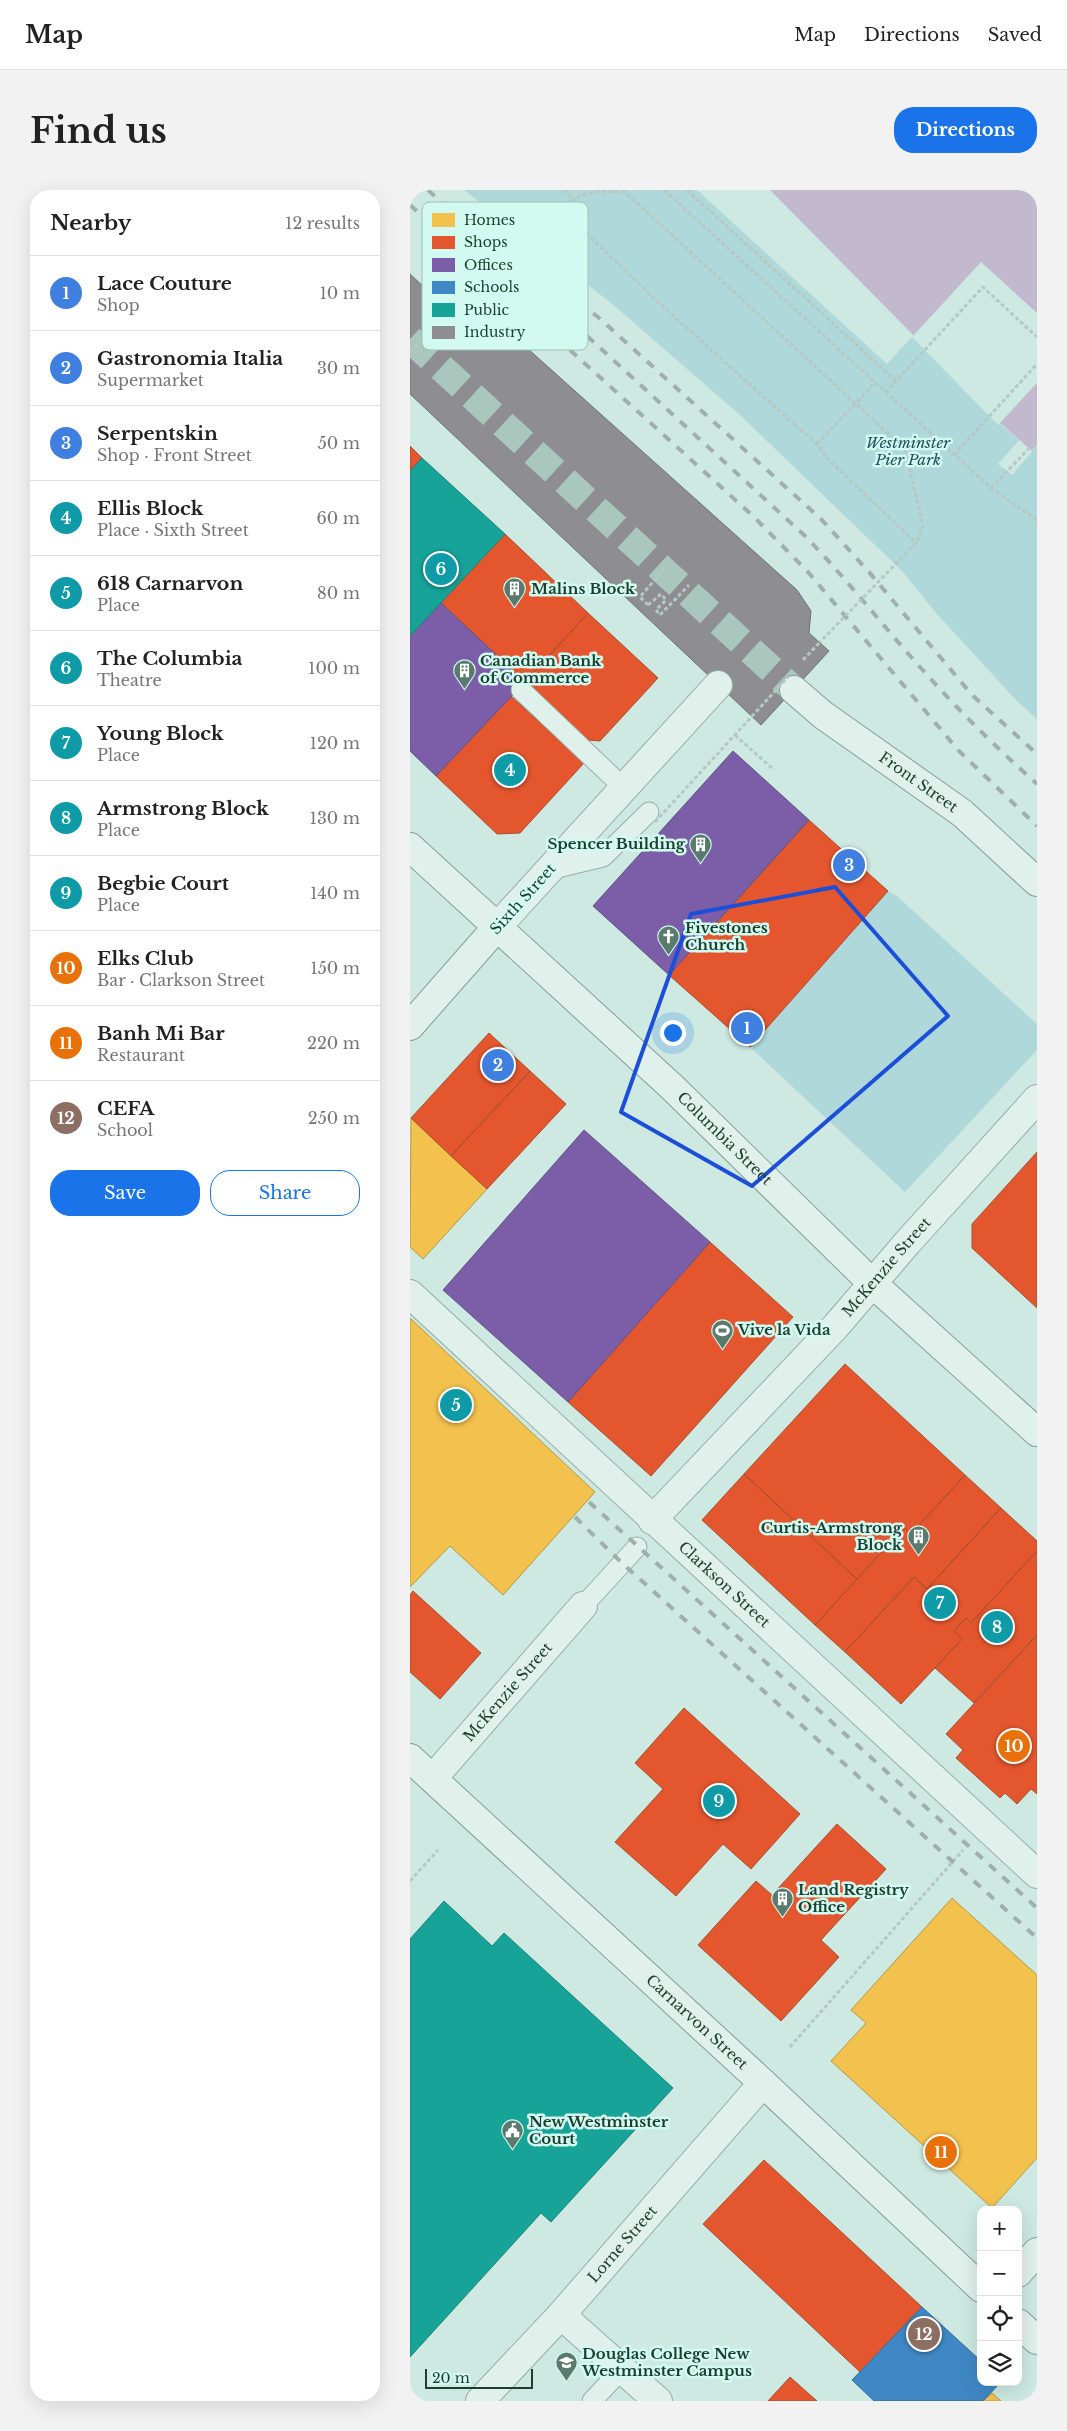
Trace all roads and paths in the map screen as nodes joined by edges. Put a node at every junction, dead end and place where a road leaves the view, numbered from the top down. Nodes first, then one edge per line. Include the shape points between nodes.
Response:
1 (564, 190) edge
2 (664, 190) edge
3 (687, 190) edge
4 (571, 197) junction
5 (566, 202) edge
6 (588, 234) edge
7 (1037, 337) edge
8 (422, 340) dead end
9 (410, 352) edge
10 (1037, 364) edge
11 (896, 381) junction
12 (875, 383) junction
13 (885, 393) junction
14 (1037, 440) edge
15 (817, 444) junction
16 (954, 455) junction
17 (991, 488) junction
18 (1037, 520) edge
19 (916, 543) junction
20 (666, 568) dead end
21 (689, 585) dead end
22 (820, 642) dead end
23 (791, 683) joint
24 (718, 686) dead end
25 (521, 690) dead end
26 (735, 735) junction
27 (774, 770) dead end
28 (624, 788) junction
29 (652, 817) joint
30 (410, 847) edge
31 (548, 870) junction
32 (1037, 882) edge
33 (497, 927) junction
34 (410, 1026) edge
35 (1037, 1100) edge
36 (872, 1283) junction
37 (410, 1294) edge
38 (1037, 1432) edge
39 (652, 1520) junction
40 (637, 1547) dead end
41 (583, 1606) joint
42 (410, 1758) edge
43 (433, 1778) junction
44 (985, 1824) junction
45 (438, 1850) dead end
46 (1037, 1874) edge
47 (410, 1880) edge
48 (790, 2047) dead end
49 (763, 2083) junction
50 (1037, 2252) edge
51 (1022, 2269) edge
52 (977, 2284) edge
53 (561, 2315) junction
54 (1022, 2327) edge
55 (1037, 2340) edge
56 (622, 2369) junction
57 (480, 2401) edge
58 (592, 2401) edge
59 (658, 2401) edge

1 - 4 path
2 - 12 path
3 - 11 path
4 - 5 path, bridge
4 - 19 path, bridge via 582,190 625,192 905,449 923,526
6 - 15 path, bridge via 659,303
7 - 11 path via 983,287
8 - 9 path, bridge
10 - 16 path
11 - 13 path
12 - 13 path
12 - 15 path
13 - 16 path
14 - 17 path
15 - 19 path via 827,458
16 - 17 path
17 - 18 path
19 - 22 path, bridge
20 - 21 path, bridge via 640,597 648,605 661,594 666,600 656,610 660,615
23 - 26 path, bridge
23 - 32 street, Front Street via 823,715 962,813
24 - 28 street, Sixth Street
25 - 28 lane
26 - 27 path
26 - 29 path, bridge
28 - 31 street, Sixth Street
29 - 31 lane via 604,857
30 - 33 street, Columbia Street
31 - 33 street, Sixth Street
33 - 34 street, Sixth Street
33 - 36 street, Columbia Street via 672,1087
35 - 36 street, McKenzie Street
36 - 38 street, Columbia Street
36 - 39 street, McKenzie Street via 836,1326
37 - 39 street, Clarkson Street
39 - 44 street, Clarkson Street
40 - 41 lane
41 - 43 street, McKenzie Street
42 - 43 street, Carnarvon Street
43 - 49 street, Carnarvon Street
44 - 46 street, Clarkson Street
44 - 48 path
45 - 47 path
49 - 52 street, Carnarvon Street
49 - 53 street, Lorne Street
50 - 51 street
53 - 56 street
53 - 57 street, Lorne Street
54 - 55 street
56 - 58 lane
56 - 59 street

